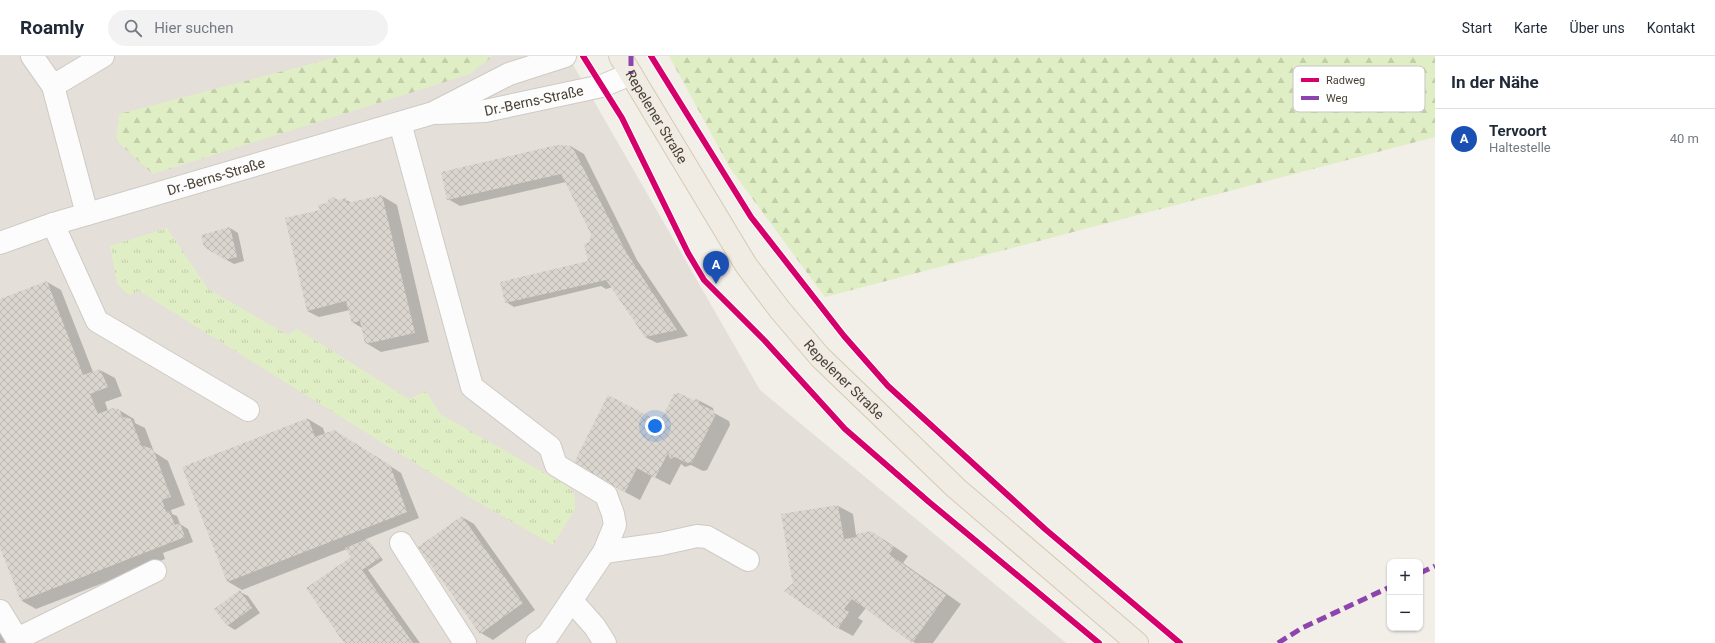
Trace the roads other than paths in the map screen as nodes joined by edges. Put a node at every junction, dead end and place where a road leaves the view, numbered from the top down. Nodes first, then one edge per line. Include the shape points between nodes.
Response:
1 (32, 56) edge
2 (103, 56) edge
3 (566, 56) edge
4 (514, 65) edge
5 (626, 65) edge
6 (53, 86) junction
7 (433, 113) junction
8 (400, 122) junction
9 (87, 214) junction
10 (53, 224) junction
11 (0, 243) edge
12 (248, 410) dead end
13 (401, 543) dead end
14 (604, 552) junction
15 (748, 560) dead end
16 (155, 571) dead end
17 (572, 601) junction
18 (0, 611) edge
19 (465, 643) edge
20 (537, 643) edge
21 (605, 643) edge
22 (1137, 643) edge

1 - 6 street
2 - 6 street
3 - 4 street, Dr.-Berns-Straße
4 - 7 street, Dr.-Berns-Straße
5 - 7 street, Dr.-Berns-Straße via 602,86 485,111
5 - 22 main road, Repelener Straße via 746,265 820,357 956,488
6 - 9 street
7 - 8 street, Dr.-Berns-Straße
8 - 9 street, Dr.-Berns-Straße
8 - 14 street via 472,387 550,447 556,465 606,495 615,525
9 - 10 street, Dr.-Berns-Straße
10 - 11 street, Dr.-Berns-Straße
10 - 12 street via 97,321
13 - 19 street
14 - 15 street via 697,536 706,537
14 - 17 street
16 - 18 street via 16,639
17 - 20 street via 548,635
17 - 21 street via 595,627

